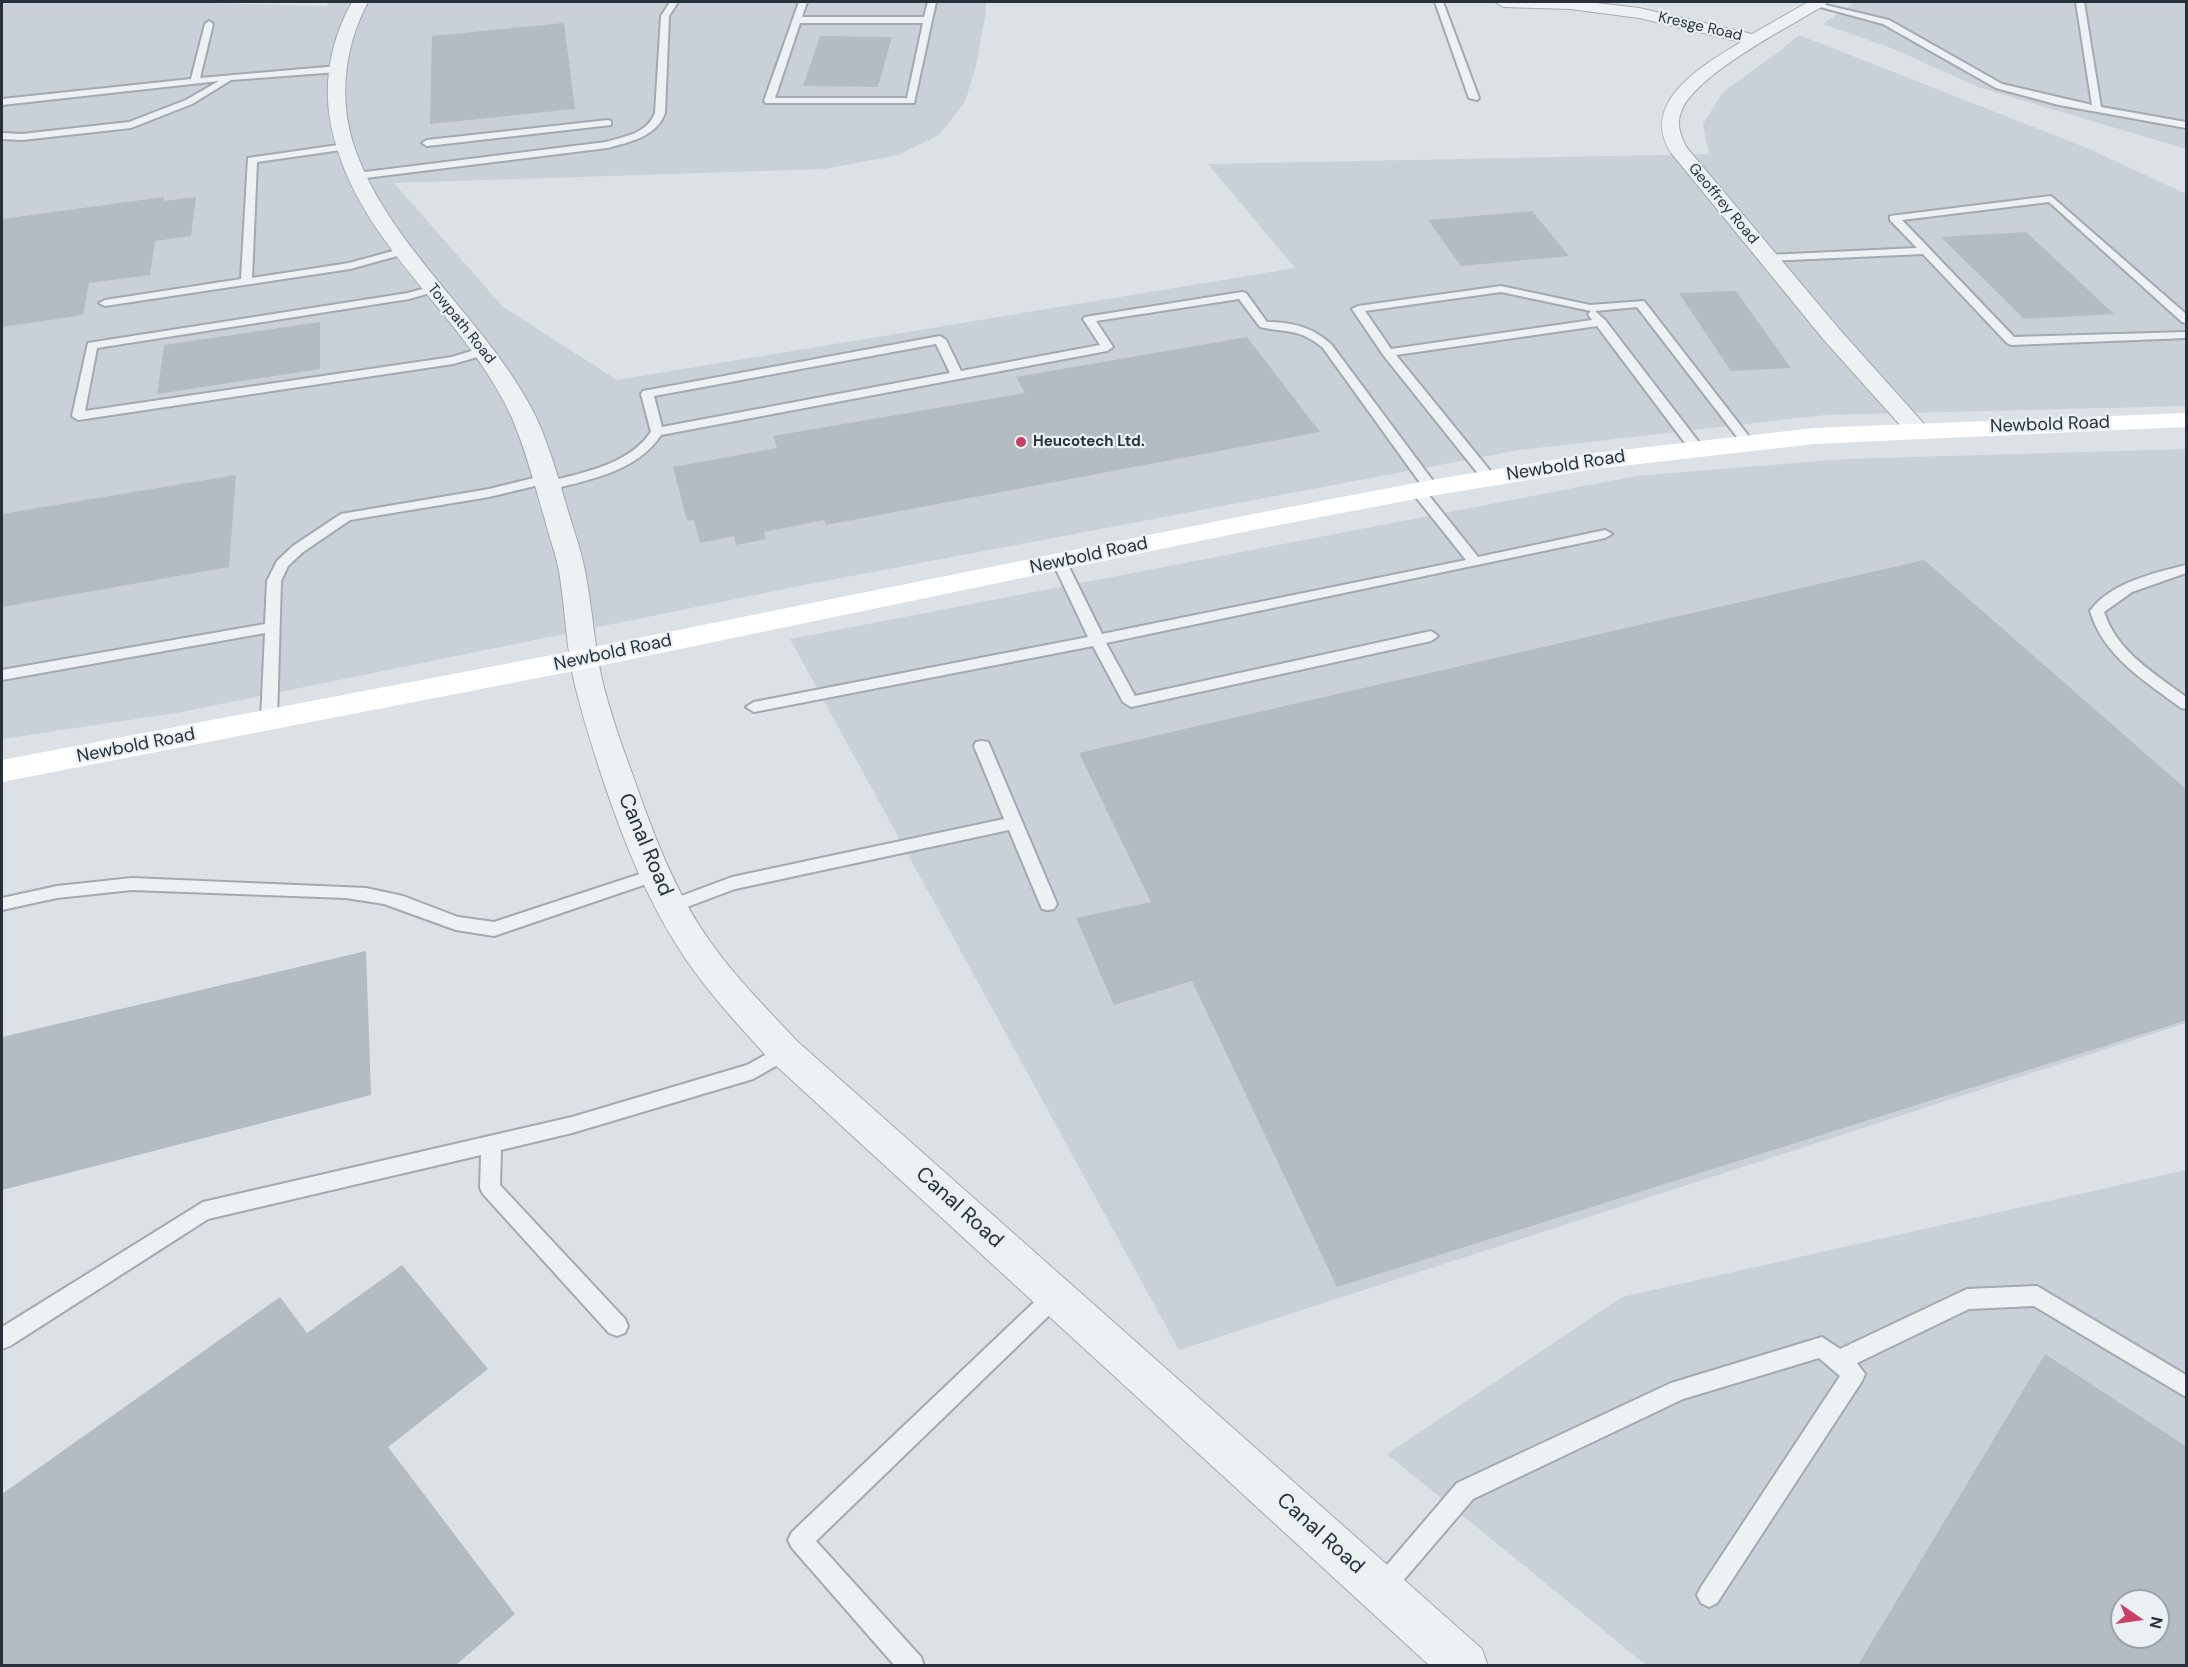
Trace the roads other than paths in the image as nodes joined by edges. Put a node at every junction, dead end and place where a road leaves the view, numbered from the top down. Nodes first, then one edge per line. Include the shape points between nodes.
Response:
1 (360, 2) edge
2 (674, 2) edge
3 (803, 2) edge
4 (932, 2) edge
5 (1439, 2) edge
6 (1503, 2) edge
7 (1818, 2) edge
8 (2080, 2) edge
9 (1561, 3) edge
10 (797, 20) junction
11 (928, 20) junction
12 (209, 24) dead end
13 (1755, 40) junction
14 (338, 69) junction
15 (232, 78) junction
16 (195, 81) junction
17 (1474, 98) dead end
18 (2, 102) edge
19 (2097, 109) junction
20 (608, 123) dead end
21 (2187, 125) edge
22 (523, 132) junction
23 (2, 136) edge
24 (428, 143) dead end
25 (345, 147) junction
26 (526, 154) junction
27 (357, 176) junction
28 (404, 251) junction
29 (1925, 251) junction
30 (1768, 258) junction
31 (246, 282) junction
32 (433, 289) junction
33 (105, 303) dead end
34 (1590, 308) junction
35 (2187, 320) edge
36 (1601, 322) junction
37 (2187, 334) edge
38 (484, 351) junction
39 (1388, 352) junction
40 (958, 376) junction
41 (2187, 420) edge
42 (1917, 430) junction
43 (657, 432) junction
44 (1748, 442) junction
45 (1696, 448) junction
46 (1489, 478) junction
47 (547, 483) junction
48 (1424, 489) junction
49 (1605, 534) dead end
50 (1060, 562) junction
51 (1475, 562) junction
52 (2187, 569) edge
53 (273, 627) junction
54 (1431, 636) dead end
55 (1097, 640) junction
56 (584, 659) junction
57 (2, 675) edge
58 (2187, 704) edge
59 (754, 707) dead end
60 (269, 720) junction
61 (982, 746) dead end
62 (2, 771) edge
63 (1014, 823) junction
64 (663, 891) junction
65 (2, 904) edge
66 (1048, 904) dead end
67 (785, 1052) junction
68 (491, 1144) junction
69 (1056, 1295) junction
70 (617, 1326) dead end
71 (2, 1339) edge
72 (1838, 1361) junction
73 (2187, 1387) edge
74 (1382, 1589) junction
75 (1709, 1595) dead end
76 (912, 1665) edge
77 (1465, 1665) edge

1 - 14 street, Towpath Road via 344,33
2 - 26 lane via 665,16 660,113 652,129 622,142
3 - 10 lane
4 - 11 lane
5 - 17 lane
6 - 9 street, Kresge Road
7 - 13 street, Geoffrey Road
7 - 19 lane via 1886,22 1999,86
8 - 19 lane
9 - 13 street, Kresge Road via 1650,15
10 - 11 lane
10 - 11 lane via 769,101 911,101
12 - 16 lane
13 - 30 street, Geoffrey Road via 1688,88 1678,99 1670,123 1679,150
14 - 15 lane
14 - 25 street, Towpath Road via 338,118
15 - 16 lane
15 - 23 lane via 189,102 131,125
16 - 18 lane
19 - 21 lane
20 - 22 lane
22 - 24 lane
22 - 26 lane
25 - 27 street, Towpath Road
25 - 31 lane via 252,160
26 - 27 lane
27 - 28 street, Towpath Road
28 - 31 lane via 350,266
28 - 32 street, Towpath Road
29 - 30 lane
29 - 35 lane via 1894,218 2051,199
29 - 37 lane via 2011,342
30 - 42 street, Geoffrey Road
31 - 33 lane
32 - 38 street, Towpath Road
32 - 38 lane via 409,296 92,345 78,416 453,360
34 - 36 lane
34 - 39 lane via 1501,289 1358,309
34 - 44 lane via 1640,303
36 - 39 lane
36 - 45 lane
38 - 47 street, Towpath Road via 522,414
39 - 46 lane
40 - 43 lane
40 - 43 lane via 940,340 647,394
40 - 48 lane via 1107,347 1089,319 1242,295 1264,325 1291,325 1316,335 1327,346
41 - 42 main road, Newbold Road
42 - 44 main road, Newbold Road
43 - 47 lane via 644,450 618,464 579,478
44 - 45 main road, Newbold Road
45 - 46 main road, Newbold Road
46 - 48 main road, Newbold Road
47 - 53 lane via 346,517 282,564 274,580
47 - 56 street, Towpath Road via 571,568
48 - 50 main road, Newbold Road
48 - 51 lane
49 - 51 lane
50 - 55 lane
50 - 56 main road, Newbold Road
51 - 55 lane
52 - 58 lane via 2129,588 2109,598 2097,611 2099,627 2114,648
53 - 57 lane
53 - 60 lane
54 - 55 lane via 1131,702
55 - 59 lane
56 - 60 main road, Newbold Road
56 - 64 street, Canal Road via 602,733 640,844
60 - 62 main road, Newbold Road
61 - 63 lane
63 - 64 lane via 732,883
63 - 66 lane
64 - 65 lane via 485,929 457,926 398,901 346,892 132,884 57,892
64 - 67 street, Canal Road via 697,948 736,1000
67 - 68 lane via 753,1071 572,1125
67 - 69 street, Canal Road
68 - 70 lane via 490,1188
68 - 71 lane via 203,1210
69 - 74 street, Canal Road
69 - 76 lane via 800,1540
72 - 73 lane via 1967,1299 2037,1296
72 - 74 lane via 1822,1347 1679,1390 1464,1491
72 - 75 lane via 1854,1374
74 - 77 street, Canal Road

